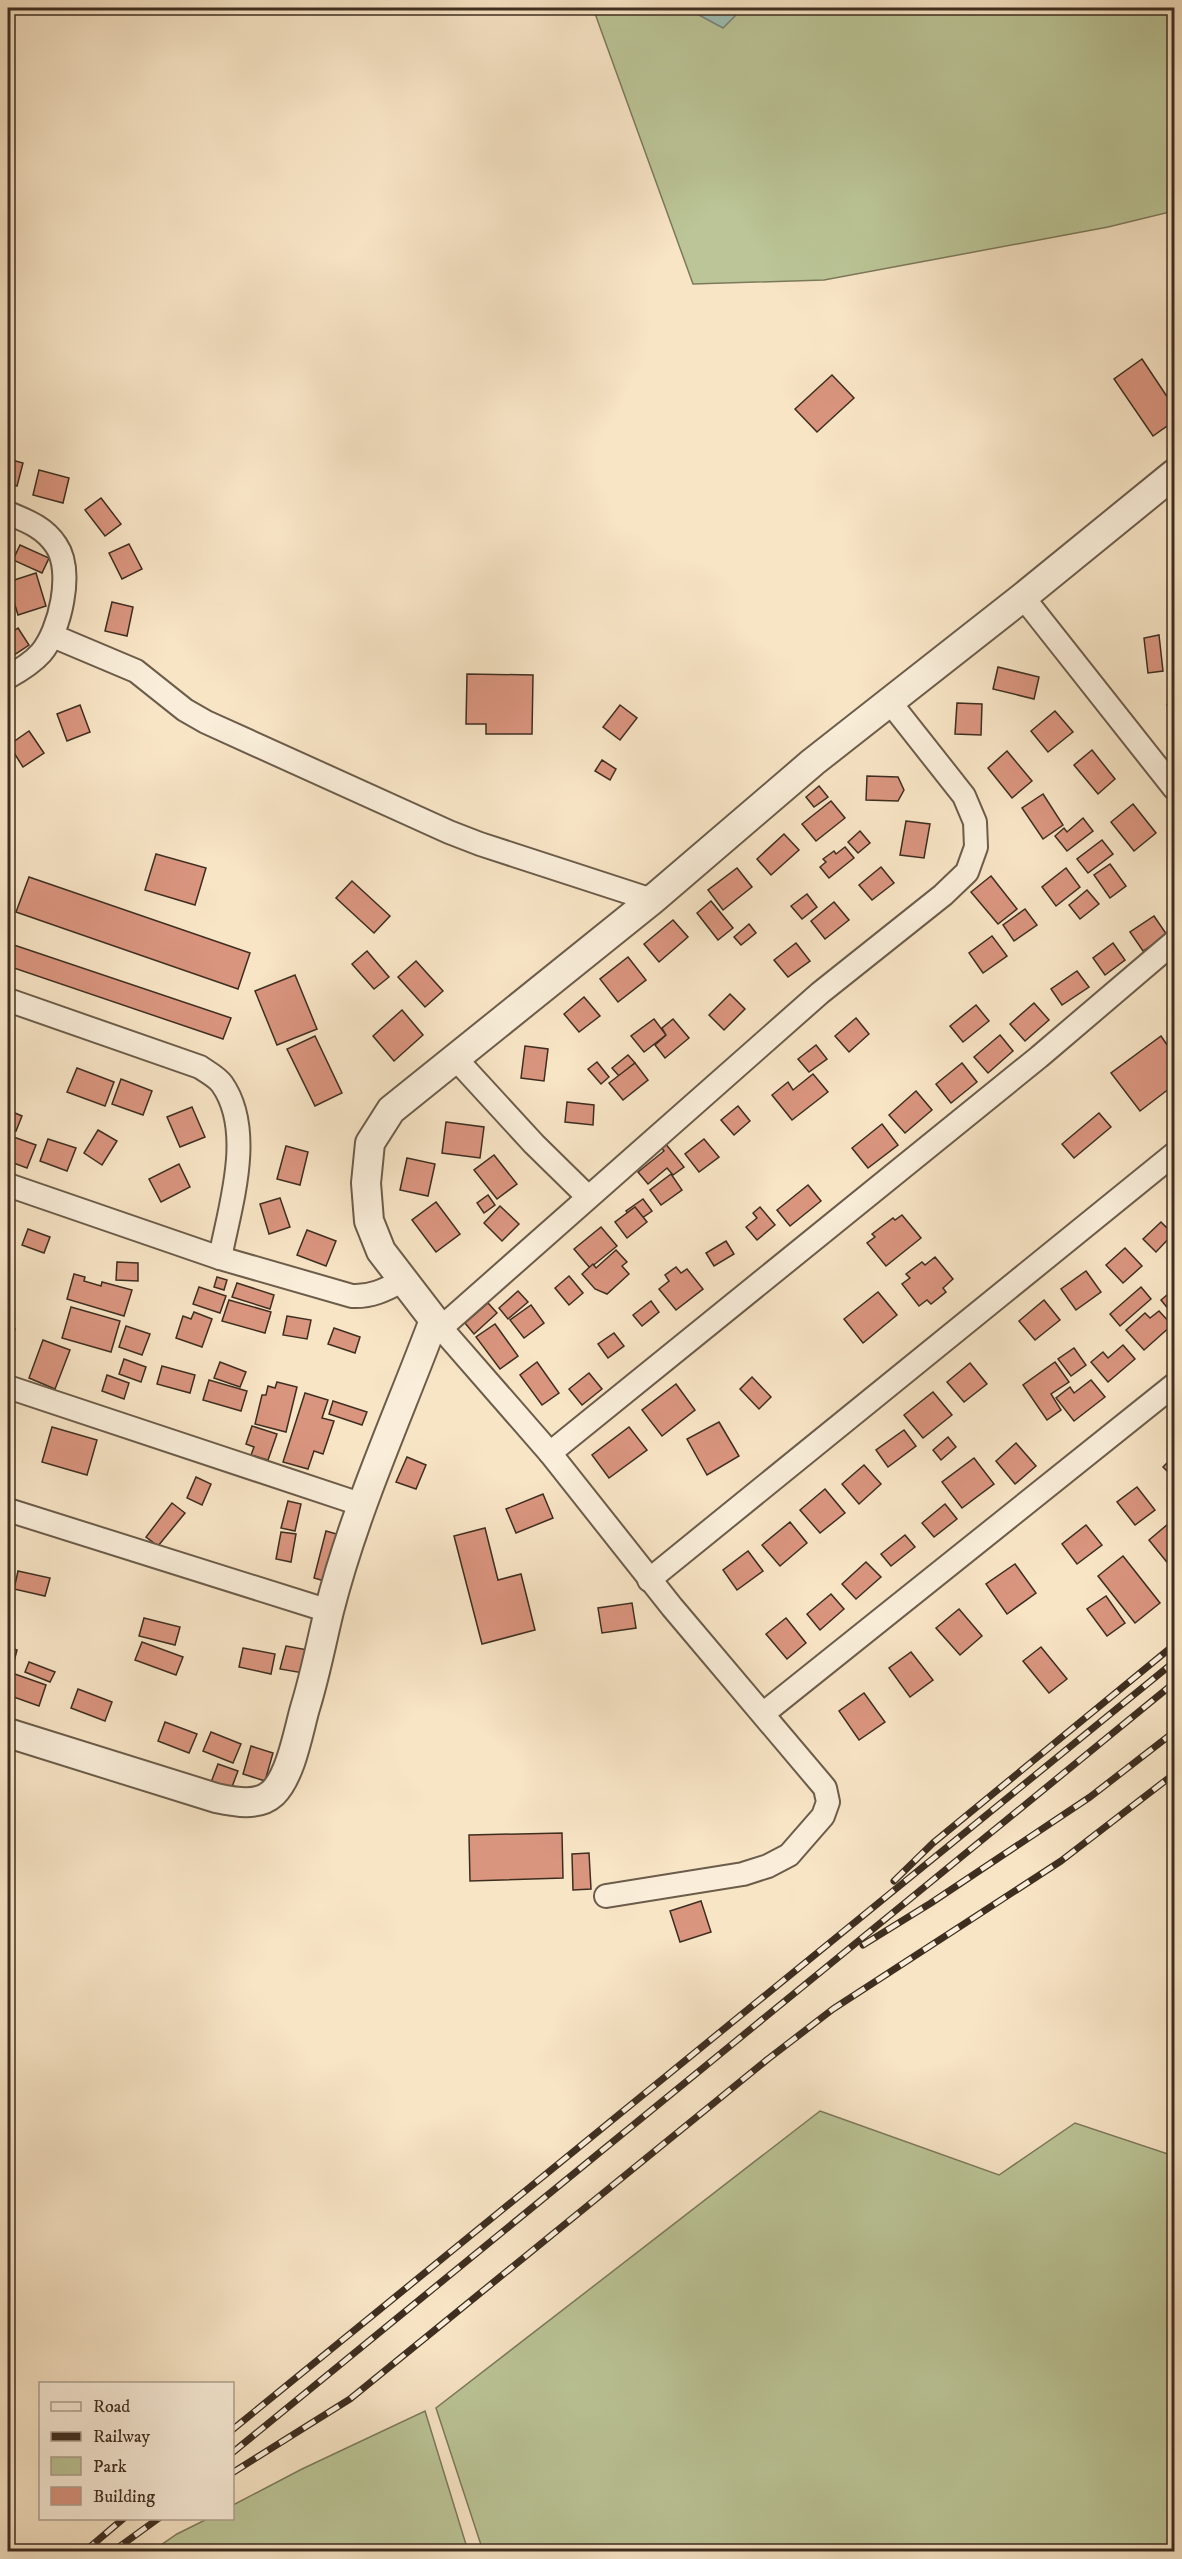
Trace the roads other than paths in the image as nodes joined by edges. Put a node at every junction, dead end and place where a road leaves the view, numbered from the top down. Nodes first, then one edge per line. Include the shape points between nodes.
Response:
1 (1174, 474) edge
2 (8, 513) edge
3 (1023, 597) junction
4 (53, 636) junction
5 (8, 677) edge
6 (889, 701) junction
7 (1174, 788) edge
8 (652, 900) junction
9 (1174, 942) edge
10 (8, 1000) edge
11 (455, 1058) junction
12 (1174, 1154) edge
13 (8, 1185) edge
14 (588, 1197) junction
15 (220, 1258) junction
16 (402, 1281) junction
17 (438, 1324) junction
18 (1174, 1384) edge
19 (8, 1387) edge
20 (550, 1454) junction
21 (363, 1505) junction
22 (8, 1510) edge
23 (649, 1580) junction
24 (329, 1611) junction
25 (764, 1713) junction
26 (8, 1733) edge
27 (606, 1896) dead end

1 - 3 street
2 - 4 street via 40,527 57,546 64,562 65,584
3 - 6 street
3 - 7 street
4 - 5 street via 40,654
4 - 8 street via 136,671 206,722 449,832
6 - 8 street via 753,811
6 - 14 street via 964,796 975,822 976,847 967,872 820,993
8 - 11 street
9 - 20 street via 1040,1057
10 - 15 street via 200,1067 221,1083 234,1107 239,1131 238,1162
11 - 14 street
11 - 16 street via 391,1110 369,1143 369,1221 381,1251
12 - 23 street
13 - 15 street
14 - 17 street
15 - 16 street via 351,1296 365,1297
16 - 17 street
17 - 20 street
17 - 21 street
18 - 25 street
19 - 21 street
20 - 23 street
21 - 24 street
22 - 24 street
23 - 25 street
24 - 26 street via 314,1680 284,1777 272,1794 257,1801 241,1803 216,1798
25 - 27 street via 825,1788 828,1802 823,1816 789,1855 768,1866 743,1874

